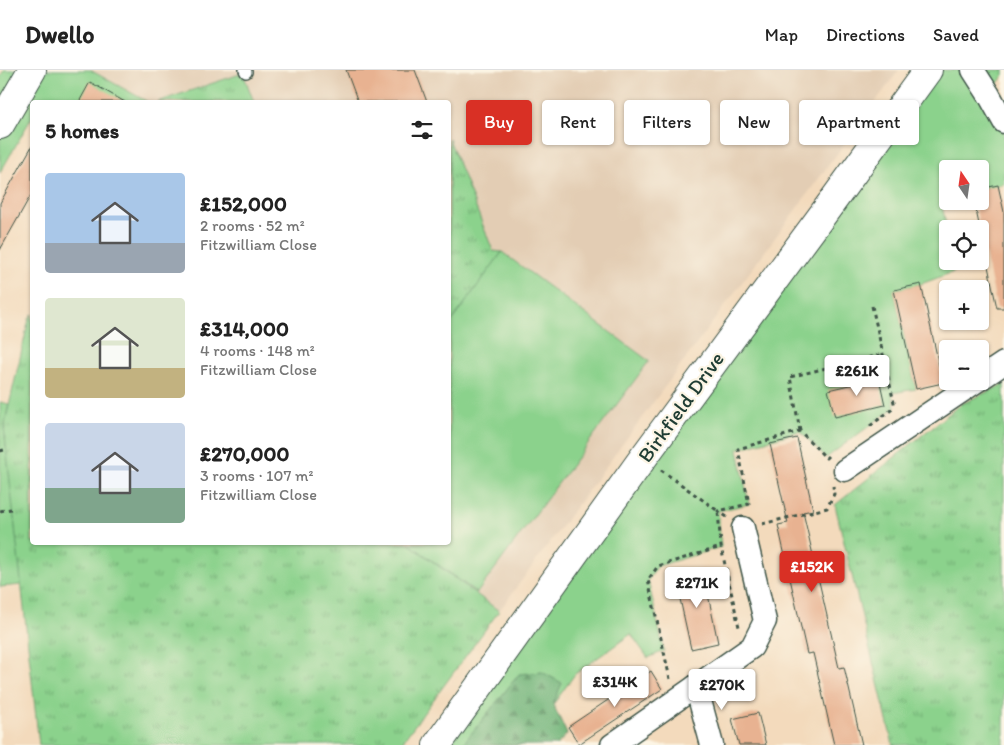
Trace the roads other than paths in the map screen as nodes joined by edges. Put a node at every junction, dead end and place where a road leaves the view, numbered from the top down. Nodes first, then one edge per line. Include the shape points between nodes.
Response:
1 (32, 70) edge
2 (928, 70) edge
3 (973, 70) edge
4 (1004, 122) edge
5 (0, 125) edge
6 (1004, 364) edge
7 (989, 374) edge
8 (964, 390) edge
9 (839, 461) road end
10 (743, 528) road end
11 (696, 686) junction
12 (437, 745) edge
13 (612, 745) edge
14 (712, 745) edge

1 - 5 street
2 - 12 street, Birkfield Drive
3 - 4 street
6 - 7 street
8 - 9 street via 909,427
10 - 11 street via 765,621 752,647
11 - 13 street
11 - 14 street

